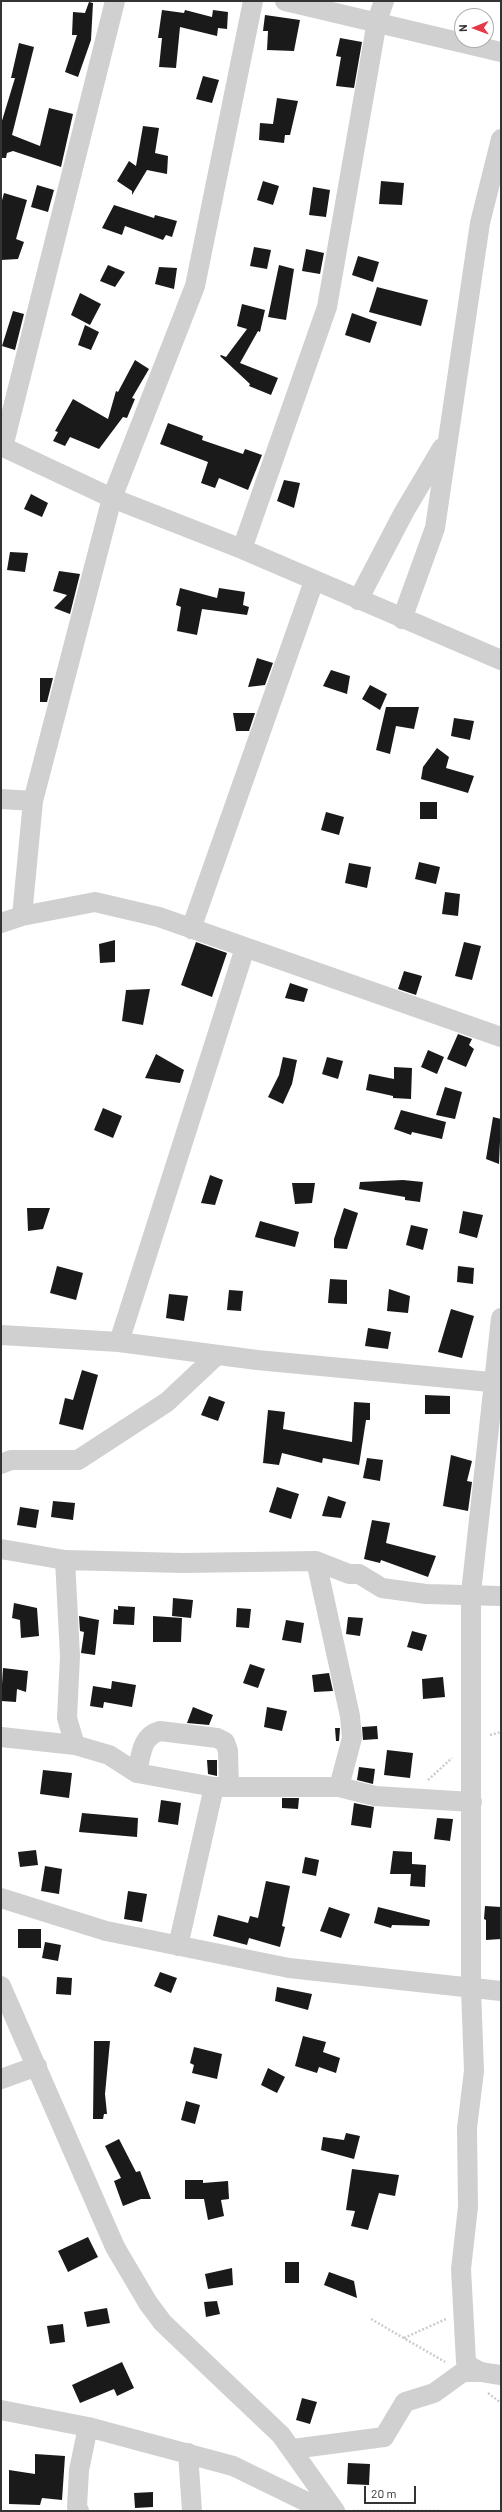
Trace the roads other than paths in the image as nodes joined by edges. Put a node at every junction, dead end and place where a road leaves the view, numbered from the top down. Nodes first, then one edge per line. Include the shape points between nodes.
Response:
1 (115, 1) edge
2 (253, 1) edge
3 (285, 1) edge
4 (384, 1) edge
5 (377, 21) junction
6 (501, 52) edge
7 (501, 139) edge
8 (447, 440) junction
9 (2, 446) edge
10 (112, 498) junction
11 (242, 549) junction
12 (314, 581) junction
13 (358, 600) junction
14 (402, 619) junction
15 (501, 660) edge
16 (1, 799) edge
17 (33, 801) junction
18 (22, 916) junction
19 (1, 922) edge
20 (191, 929) junction
21 (245, 948) junction
22 (501, 1037) edge
23 (501, 1318) edge
24 (1, 1335) edge
25 (119, 1342) junction
26 (217, 1355) junction
27 (497, 1382) edge
28 (1, 1464) edge
29 (1, 1549) edge
30 (66, 1560) junction
31 (316, 1561) junction
32 (471, 1594) junction
33 (501, 1596) edge
34 (1, 1737) edge
35 (75, 1745) junction
36 (137, 1773) junction
37 (221, 1787) junction
38 (339, 1787) junction
39 (472, 1802) junction
40 (1, 1898) edge
41 (178, 1946) junction
42 (1, 1986) edge
43 (471, 1989) junction
44 (501, 1991) edge
45 (37, 2066) junction
46 (1, 2078) edge
47 (501, 2375) edge
48 (476, 2378) junction
49 (1, 2410) edge
50 (88, 2427) junction
51 (293, 2449) junction
52 (188, 2453) junction
53 (306, 2467) junction
54 (298, 2497) junction
55 (79, 2511) edge
56 (192, 2511) edge
57 (335, 2511) edge

1 - 9 street
2 - 10 street via 195,286
3 - 5 street
4 - 5 street
5 - 6 street
5 - 11 street via 327,307
7 - 8 street via 480,223
8 - 13 street via 404,512
8 - 14 street via 435,528
9 - 10 street
10 - 11 street
10 - 17 street
11 - 12 street
12 - 13 street
12 - 20 street
13 - 14 street
14 - 15 street
16 - 17 street
17 - 18 street
18 - 19 street
18 - 20 street via 95,902 159,917
20 - 21 street
21 - 22 street
21 - 25 street
23 - 27 street
24 - 25 street
25 - 26 street
26 - 27 street
26 - 28 street via 167,1402 78,1460 11,1460
27 - 32 street
29 - 30 street
30 - 31 street via 183,1563
30 - 35 street via 70,1656 67,1718
31 - 32 street via 348,1574 359,1574 382,1588 426,1594
31 - 38 street via 350,1716 352,1738
32 - 33 street
32 - 39 street
34 - 35 street
35 - 36 street via 109,1755
36 - 37 street
36 - 37 street via 143,1747 153,1733 160,1731 217,1738 225,1742 228,1751
37 - 38 street
37 - 41 street
38 - 39 street via 375,1796
39 - 43 street
40 - 41 street via 106,1931
41 - 43 street via 289,1968
42 - 45 street
43 - 44 street
43 - 48 street via 474,2070 467,2128 468,2207 461,2269 466,2362
45 - 46 street
45 - 51 street via 115,2247 148,2303 163,2323
47 - 48 street
48 - 51 street via 405,2402 384,2437
49 - 50 street
50 - 52 street
50 - 55 street via 79,2470 76,2507
51 - 53 street
52 - 54 street via 233,2466
52 - 56 street
53 - 54 street
53 - 57 street
54 - 57 street

